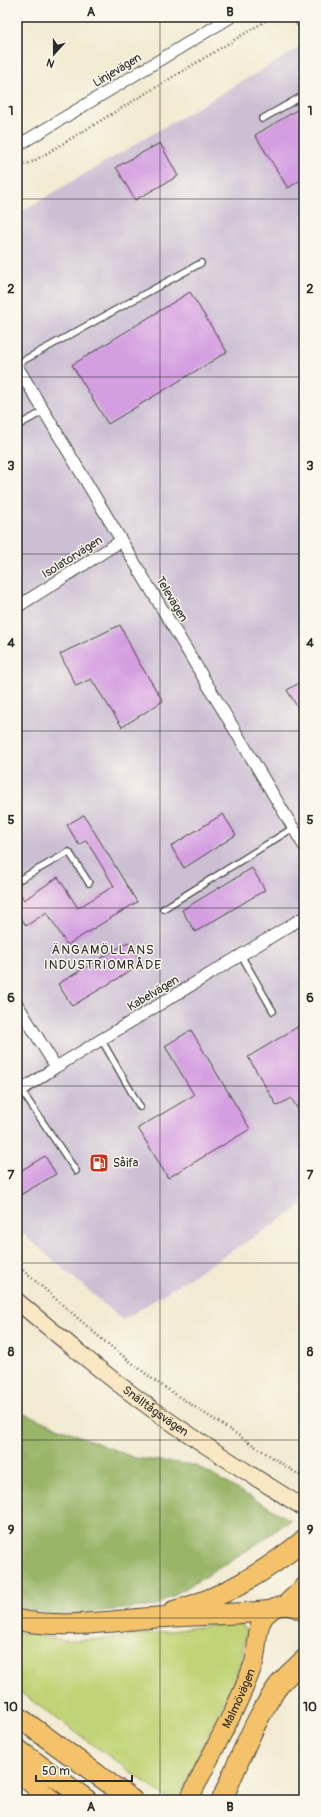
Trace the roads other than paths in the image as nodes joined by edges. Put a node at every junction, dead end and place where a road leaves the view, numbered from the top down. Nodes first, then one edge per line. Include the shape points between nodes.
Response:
1 (231, 17) edge
2 (299, 17) edge
3 (304, 25) edge
4 (304, 95) edge
5 (262, 119) dead end
6 (17, 146) edge
7 (201, 263) dead end
8 (17, 365) edge
9 (44, 411) junction
10 (17, 426) edge
11 (122, 541) junction
12 (17, 607) edge
13 (293, 828) junction
14 (304, 846) edge
15 (17, 881) edge
16 (89, 882) dead end
17 (163, 909) dead end
18 (304, 917) edge
19 (240, 955) junction
20 (17, 1004) edge
21 (273, 1011) dead end
22 (101, 1039) junction
23 (56, 1067) junction
24 (19, 1092) edge
25 (140, 1107) dead end
26 (76, 1171) dead end
27 (17, 1301) edge
28 (304, 1508) edge
29 (304, 1540) edge
30 (304, 1588) edge
31 (287, 1609) edge
32 (139, 1619) junction
33 (17, 1620) edge
34 (304, 1660) edge
35 (17, 1716) edge
36 (17, 1749) edge
37 (17, 1770) edge
38 (191, 1796) edge
39 (51, 1800) edge
40 (87, 1800) edge
41 (132, 1800) edge
42 (222, 1800) edge

1 - 6 street, Linjevägen
2 - 3 street
4 - 5 lane
7 - 8 lane
8 - 9 street, Televägen
9 - 10 lane
9 - 11 street, Televägen
11 - 12 street, Isolatorvägen
11 - 13 street, Televägen
13 - 14 street, Televägen
13 - 17 lane
15 - 16 lane via 69,852
18 - 19 street, Kabelvägen
19 - 21 lane
19 - 22 street, Kabelvägen
20 - 23 street
22 - 23 street, Kabelvägen
22 - 25 lane
23 - 24 street, Kabelvägen
24 - 26 lane
27 - 28 street, Snälltågsvägen via 151,1408 222,1457
29 - 32 highway via 259,1573 228,1589 184,1608
30 - 31 highway
31 - 32 highway
31 - 38 main road, Malmövägen via 260,1623 254,1661 245,1684
32 - 33 highway via 64,1625
34 - 42 highway via 276,1689 246,1746
35 - 41 highway
36 - 40 highway
37 - 39 highway

